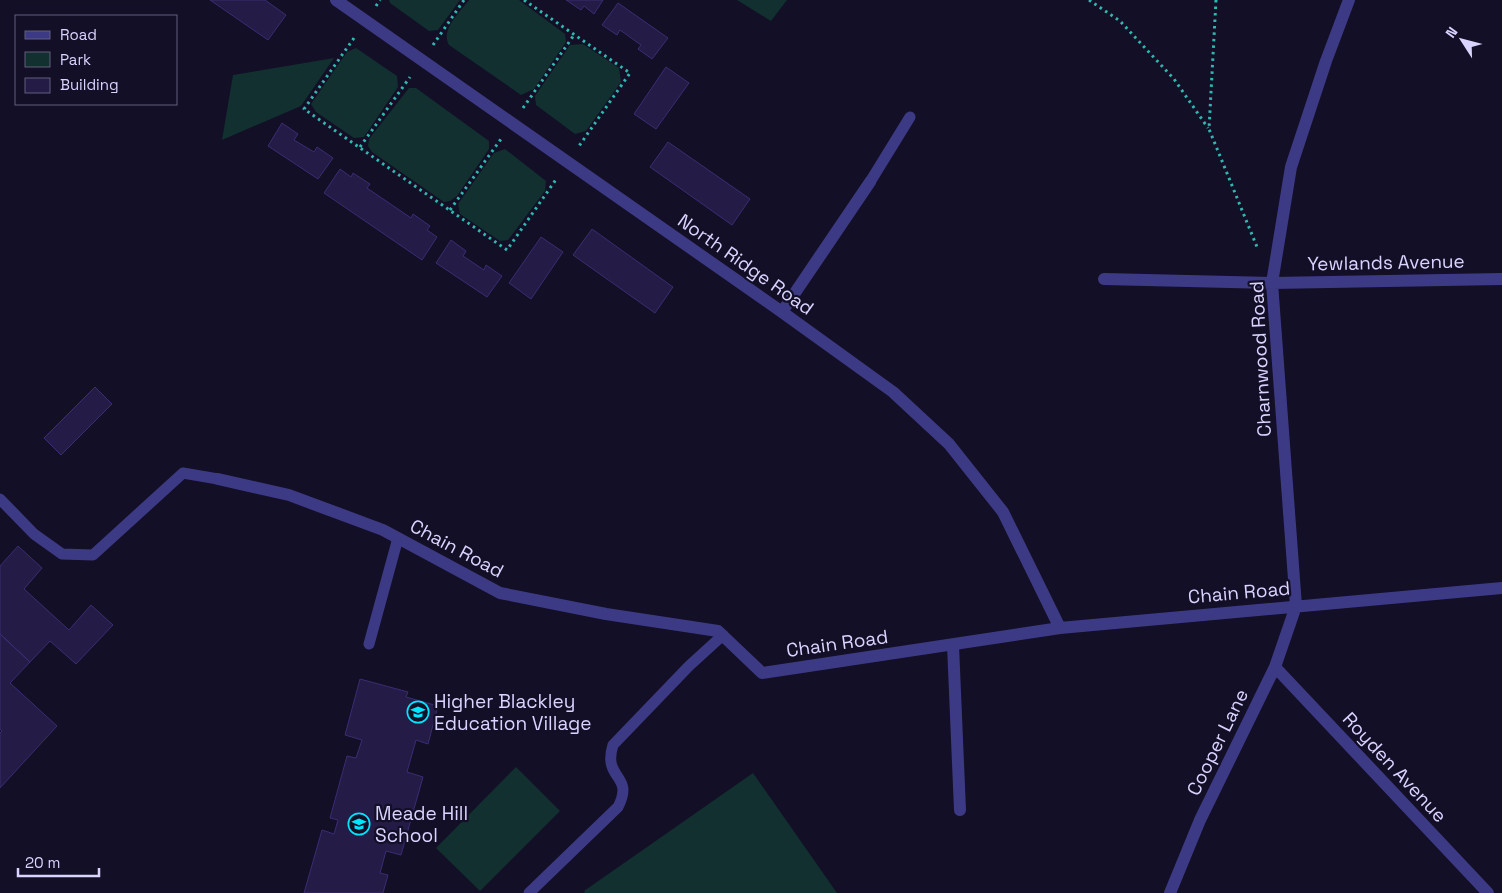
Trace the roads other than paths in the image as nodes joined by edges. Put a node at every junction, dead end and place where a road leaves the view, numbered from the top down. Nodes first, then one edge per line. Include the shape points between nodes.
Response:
1 (336, 0) edge
2 (1349, 0) edge
3 (910, 117) dead end
4 (870, 182) joint
5 (1104, 279) dead end
6 (1502, 279) edge
7 (1272, 282) junction
8 (782, 312) junction
9 (218, 479) joint
10 (0, 499) edge
11 (398, 538) junction
12 (1502, 588) edge
13 (1296, 606) junction
14 (1060, 628) junction
15 (723, 635) junction
16 (369, 644) dead end
17 (953, 645) junction
18 (1275, 667) junction
19 (960, 810) dead end
20 (529, 893) edge
21 (1170, 893) edge
22 (1488, 893) edge

1 - 8 street, North Ridge Road
2 - 7 street, Charnwood Road via 1291,167
3 - 4 lane
4 - 8 street
5 - 7 street, Yewlands Avenue
6 - 7 street, Yewlands Avenue
7 - 13 street, Charnwood Road
8 - 14 street, North Ridge Road via 893,392 949,444 1003,512
9 - 10 lane via 183,473 94,555 62,554 34,534
9 - 11 street, Chain Road via 289,495
11 - 15 street, Chain Road via 500,594 718,631
11 - 16 lane
12 - 13 street, Chain Road
13 - 14 street, Chain Road
13 - 18 street, Cooper Lane
14 - 17 street, Chain Road
15 - 17 street, Chain Road via 762,673
15 - 20 lane via 613,745 610,764 624,787 618,807
17 - 19 street
18 - 21 street, Cooper Lane via 1200,820
18 - 22 street, Royden Avenue

